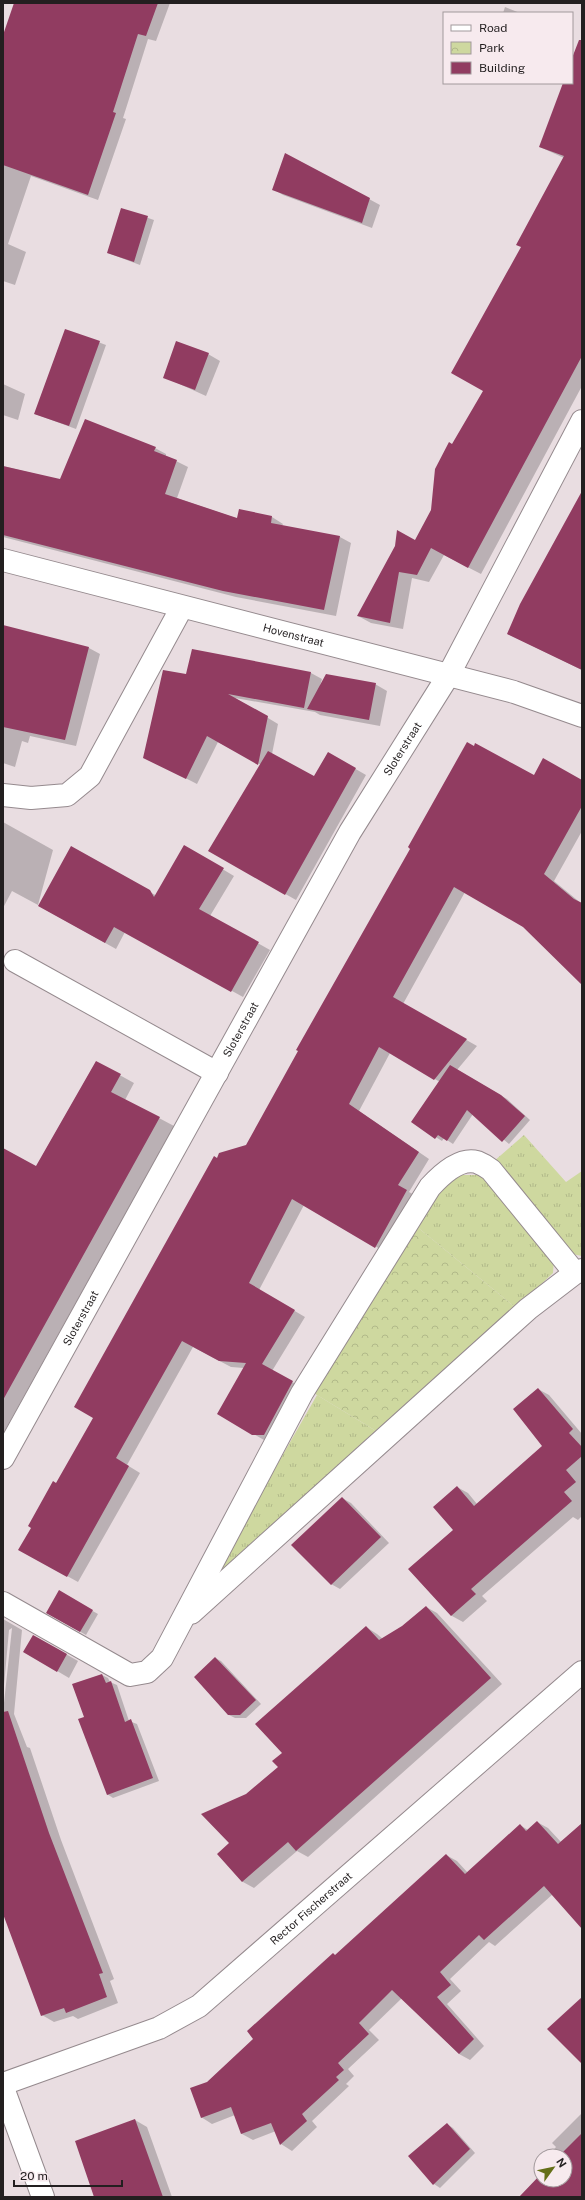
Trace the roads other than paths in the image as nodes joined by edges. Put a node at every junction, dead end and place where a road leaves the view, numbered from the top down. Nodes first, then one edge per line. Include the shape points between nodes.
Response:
1 (582, 421) edge
2 (3, 560) edge
3 (182, 607) junction
4 (448, 676) junction
5 (582, 716) edge
6 (3, 795) edge
7 (15, 961) dead end
8 (216, 1073) junction
9 (578, 1272) edge
10 (3, 1458) edge
11 (3, 1603) edge
12 (180, 1624) junction
13 (582, 1672) edge
14 (3, 2084) edge
15 (3, 2088) edge
16 (43, 2197) edge

1 - 4 street, Sloterstraat
2 - 3 street, Hovenstraat
3 - 4 street, Hovenstraat
3 - 6 street via 90,776 67,795 31,798
4 - 5 street, Hovenstraat via 514,692
4 - 8 street, Sloterstraat via 350,832
7 - 8 street
8 - 10 street, Sloterstraat
9 - 12 street via 528,1309
9 - 12 street via 491,1170 475,1162 457,1165 441,1175 430,1188 302,1393
11 - 12 street via 130,1675 147,1672 162,1658
13 - 14 street, Rector Fischerstraat via 199,2006 158,2028
15 - 16 street

